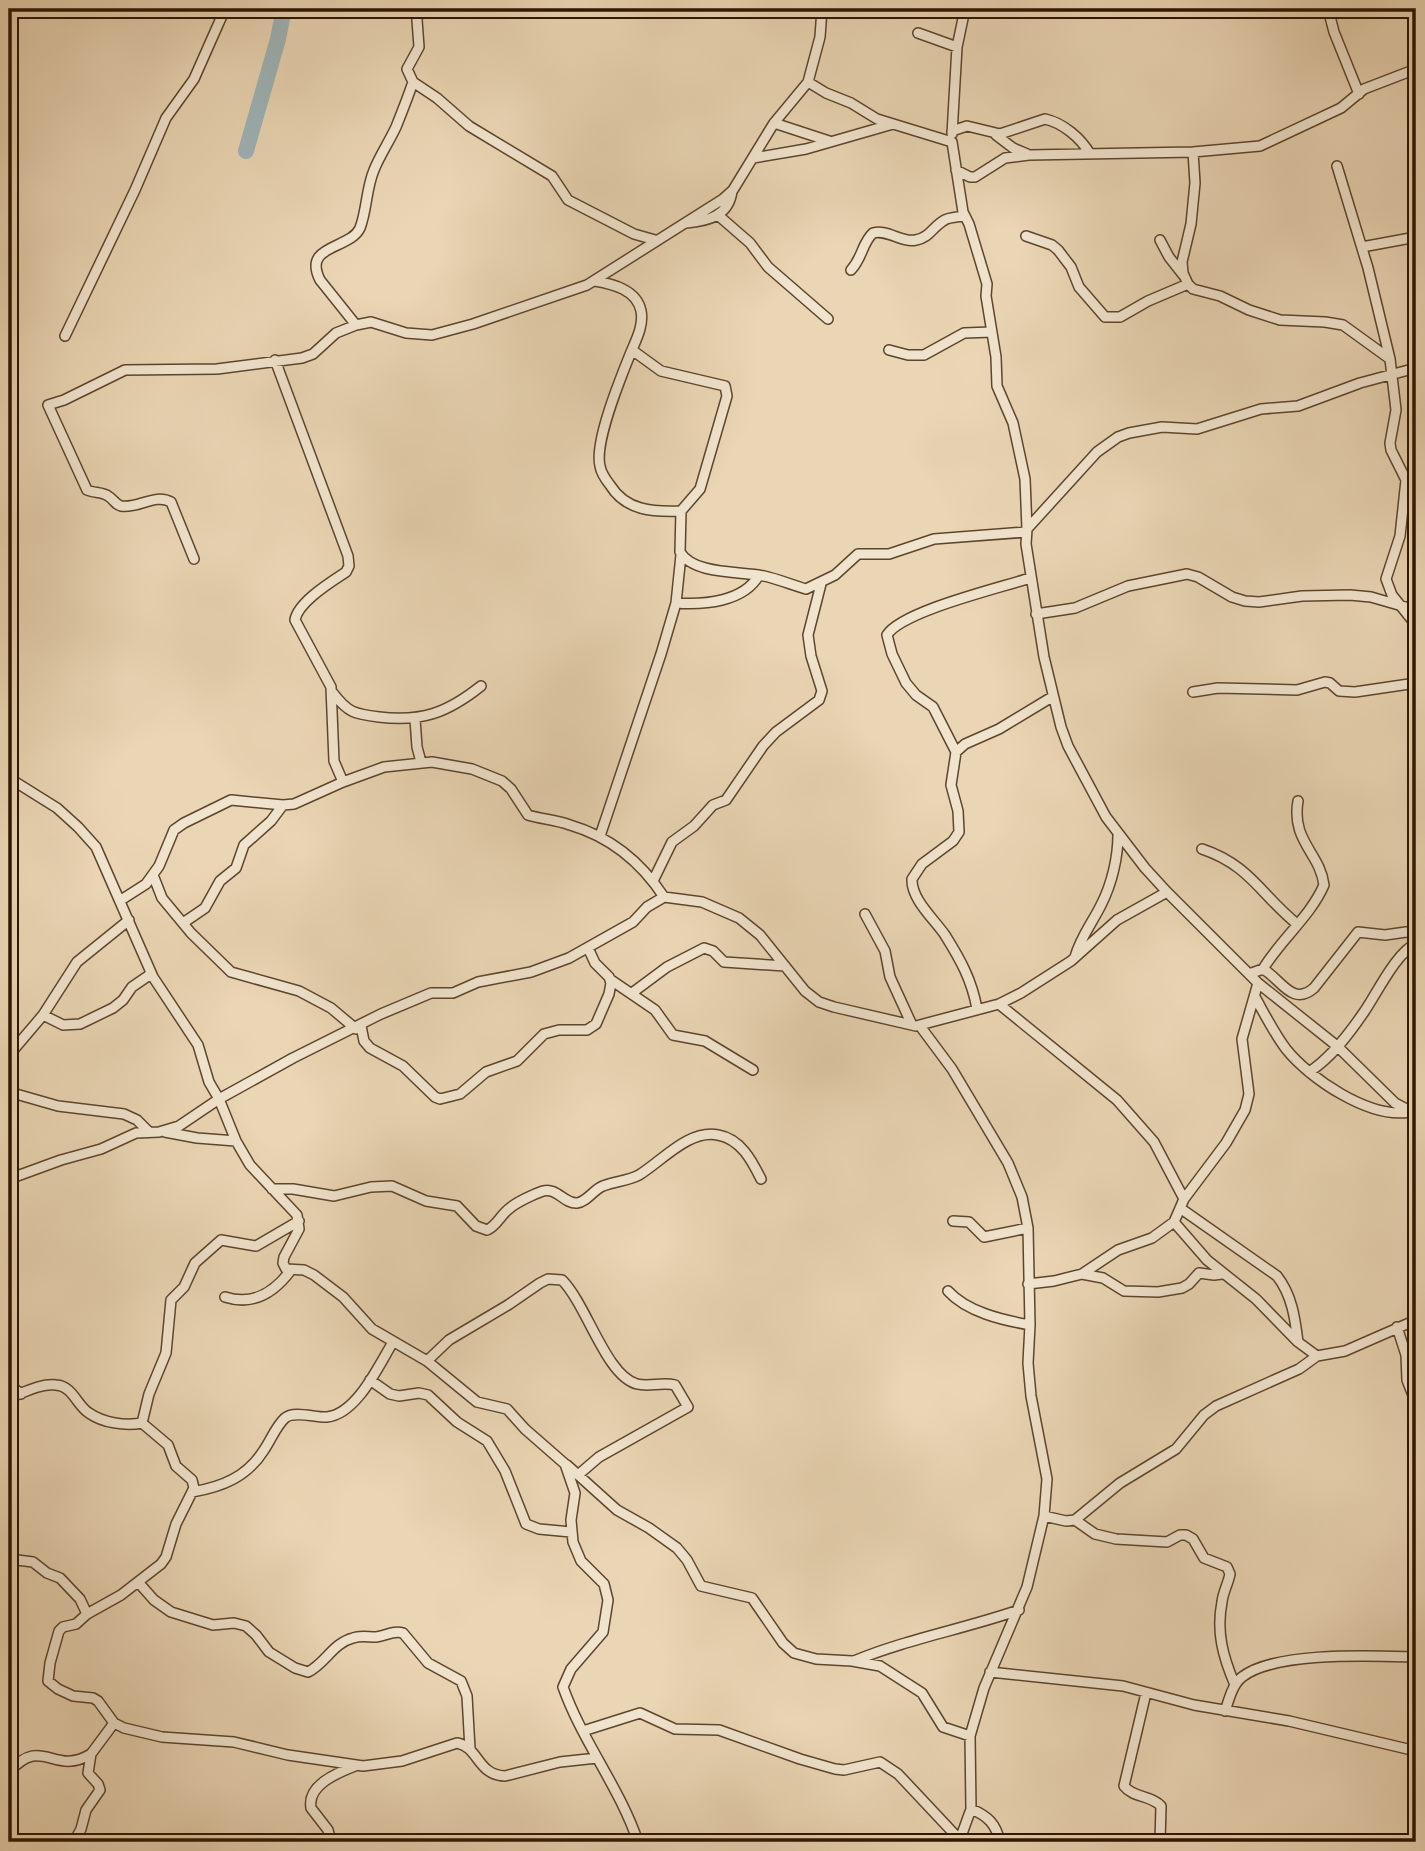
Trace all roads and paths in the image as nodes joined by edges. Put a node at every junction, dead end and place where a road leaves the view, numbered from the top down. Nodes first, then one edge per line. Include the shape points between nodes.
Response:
1 (225, 9) edge
2 (418, 9) edge
3 (822, 9) edge
4 (965, 9) edge
5 (1328, 9) edge
6 (918, 33) dead end
7 (957, 47) junction
8 (1416, 69) edge
9 (413, 82) junction
10 (808, 82) junction
11 (1359, 94) junction
12 (774, 123) junction
13 (893, 124) junction
14 (952, 131) junction
15 (996, 135) junction
16 (830, 141) junction
17 (952, 142) junction
18 (1193, 152) junction
19 (1090, 154) junction
20 (1029, 155) junction
21 (753, 158) junction
22 (1337, 166) dead end
23 (956, 170) junction
24 (733, 190) junction
25 (719, 216) junction
26 (964, 216) junction
27 (682, 224) junction
28 (1026, 236) dead end
29 (1416, 237) edge
30 (655, 240) junction
31 (1160, 240) dead end
32 (1362, 247) junction
33 (851, 270) dead end
34 (1186, 280) junction
35 (595, 281) junction
36 (828, 319) dead end
37 (356, 325) junction
38 (992, 332) junction
39 (65, 336) dead end
40 (632, 350) junction
41 (889, 350) dead end
42 (1390, 359) junction
43 (275, 360) junction
44 (1416, 368) edge
45 (1393, 374) junction
46 (1411, 479) edge
47 (681, 511) junction
48 (1027, 530) junction
49 (681, 555) junction
50 (194, 559) dead end
51 (759, 575) junction
52 (1030, 578) junction
53 (821, 584) junction
54 (676, 603) junction
55 (1397, 603) junction
56 (1416, 610) edge
57 (1036, 614) junction
58 (1416, 625) edge
59 (1416, 683) edge
60 (481, 686) dead end
61 (332, 691) junction
62 (1193, 692) dead end
63 (1052, 698) junction
64 (415, 719) junction
65 (956, 752) junction
66 (421, 762) junction
67 (9, 778) edge
68 (343, 782) junction
69 (1298, 801) dead end
70 (283, 806) junction
71 (1118, 835) junction
72 (600, 836) junction
73 (1202, 849) dead end
74 (153, 875) junction
75 (653, 881) junction
76 (1167, 892) junction
77 (664, 897) junction
78 (121, 901) junction
79 (866, 914) dead end
80 (129, 920) junction
81 (183, 923) junction
82 (1297, 925) junction
83 (1416, 933) edge
84 (1416, 944) edge
85 (588, 947) junction
86 (1075, 957) junction
87 (785, 966) junction
88 (1263, 969) junction
89 (151, 974) junction
90 (1250, 974) junction
91 (611, 979) junction
92 (1258, 983) junction
93 (632, 993) junction
94 (1255, 997) junction
95 (999, 1004) junction
96 (977, 1009) junction
97 (43, 1015) junction
98 (916, 1025) junction
99 (359, 1027) junction
100 (1337, 1046) junction
101 (9, 1055) edge
102 (753, 1070) dead end
103 (1309, 1072) junction
104 (9, 1092) edge
105 (219, 1099) junction
106 (1413, 1113) edge
107 (164, 1131) junction
108 (149, 1132) junction
109 (236, 1141) junction
110 (9, 1179) edge
111 (761, 1180) dead end
112 (272, 1189) junction
113 (1182, 1203) junction
114 (299, 1221) junction
115 (953, 1221) dead end
116 (1174, 1222) junction
117 (1028, 1228) junction
118 (291, 1270) junction
119 (1082, 1274) junction
120 (1222, 1274) junction
121 (1028, 1284) junction
122 (948, 1291) dead end
123 (225, 1297) dead end
124 (1416, 1307) edge
125 (1416, 1320) edge
126 (1030, 1325) junction
127 (1397, 1327) junction
128 (393, 1342) junction
129 (1298, 1342) junction
130 (1317, 1356) junction
131 (427, 1361) junction
132 (370, 1380) junction
133 (9, 1384) edge
134 (21, 1394) junction
135 (9, 1398) edge
136 (1416, 1403) edge
137 (142, 1423) junction
138 (565, 1464) junction
139 (578, 1475) junction
140 (192, 1492) junction
141 (1044, 1516) junction
142 (1075, 1520) junction
143 (571, 1532) junction
144 (9, 1559) edge
145 (138, 1582) junction
146 (1019, 1610) junction
147 (86, 1614) junction
148 (1416, 1657) edge
149 (852, 1661) junction
150 (990, 1672) junction
151 (1235, 1685) junction
152 (1146, 1693) junction
153 (1226, 1711) junction
154 (114, 1723) junction
155 (583, 1731) junction
156 (970, 1736) junction
157 (470, 1749) junction
158 (1416, 1751) edge
159 (91, 1754) junction
160 (597, 1758) junction
161 (356, 1766) junction
162 (9, 1772) edge
163 (971, 1809) junction
164 (960, 1841) edge
165 (74, 1842) edge
166 (331, 1842) edge
167 (638, 1842) edge
168 (1000, 1842) edge
169 (1160, 1842) edge

1 - 39 street via 194,79 166,118
2 - 9 street via 419,47 407,69
3 - 10 street
4 - 7 street
5 - 11 street
6 - 7 street
7 - 14 street
8 - 11 street
9 - 30 street via 469,126 552,176 568,200
9 - 37 street via 373,172 359,229 351,239 318,258 318,276
10 - 12 street
10 - 13 street
11 - 18 street via 1341,108 1269,143
12 - 16 street
12 - 21 street
13 - 16 street
13 - 17 street
14 - 15 street via 967,126
14 - 17 street
15 - 19 street via 1036,120 1052,121 1075,135
15 - 20 street
16 - 21 street
17 - 23 street
18 - 19 street
18 - 34 street via 1191,224 1182,262
19 - 20 street
20 - 23 street via 1005,158 975,177
21 - 24 street
22 - 32 street
23 - 26 street
24 - 25 street
24 - 27 street
25 - 27 street
25 - 36 street
26 - 33 street via 944,220 916,240 873,233 866,240 862,259
26 - 38 street via 985,276
27 - 30 street
28 - 34 street via 1058,250 1079,288 1112,319
29 - 32 street
30 - 35 street
31 - 34 street
32 - 42 street
34 - 42 street via 1193,289 1280,320 1343,325
35 - 37 street via 432,335 371,322
35 - 40 street via 618,285 638,303 642,323
37 - 43 street via 336,333 307,356
38 - 41 street via 964,333 924,355
38 - 48 street via 998,391 1013,423 1025,479
40 - 47 street via 599,448 600,467 629,505
40 - 47 street via 662,371 725,386 727,396 700,489
42 - 45 street
43 - 50 street via 217,369 124,369 48,405 87,490 122,506 158,499 171,502
43 - 61 street via 348,556 346,572 315,594 296,615
44 - 45 street
45 - 46 street via 1396,410 1390,443
45 - 48 street via 1298,406 1261,409 1197,429 1162,427 1118,437 1097,452
46 - 55 street via 1401,536 1385,579
47 - 49 street
48 - 52 street
48 - 53 street via 934,539 889,554 858,554
49 - 51 street via 715,570
49 - 54 street
51 - 53 street via 806,589
51 - 54 street via 751,587 737,594 704,604
52 - 57 street
52 - 65 street via 925,612 887,635 906,683 933,707
53 - 75 street via 808,635 822,691 819,700 776,732 726,800 713,805 673,842
54 - 72 street
55 - 56 street
55 - 57 street via 1350,595 1245,601 1187,574 1128,586 1075,608
55 - 58 street
57 - 63 street
59 - 62 street via 1355,692 1339,691 1325,682 1297,690 1218,688
60 - 64 street via 449,708
61 - 64 street via 357,715
61 - 68 street via 334,761
63 - 65 street
63 - 71 street via 1068,746
64 - 66 street
65 - 96 street via 951,785 959,832 922,864 911,884 971,981
66 - 68 street via 384,767
66 - 72 street via 495,777 511,789 528,815
67 - 78 street via 57,808 93,842
68 - 70 street
69 - 82 street via 1300,834 1324,886
70 - 74 street via 231,800 184,823 174,831
70 - 81 street via 242,848 236,868 220,881 205,908
71 - 76 street
71 - 86 street via 1109,887
72 - 75 street via 631,857
73 - 82 street via 1242,869
74 - 78 street
74 - 81 street via 162,898
75 - 77 street
76 - 86 street via 1117,920
76 - 90 street
77 - 85 street via 647,906 633,922
77 - 87 street via 702,902 739,918
78 - 80 street
79 - 98 street via 885,951 890,977
80 - 89 street
80 - 97 street via 78,962
81 - 99 street via 231,972 299,991
82 - 88 street
83 - 88 street via 1358,932 1305,994 1287,991
84 - 100 street via 1403,954
85 - 91 street via 595,963
85 - 99 street via 538,970 488,979 453,993 431,992
86 - 95 street
87 - 93 street via 724,962 704,948
87 - 98 street via 819,1002
88 - 90 street
89 - 97 street via 113,1008 80,1024 63,1025
89 - 105 street via 193,1037
90 - 92 street
91 - 93 street
91 - 99 street via 603,1011 589,1029 544,1034 520,1060 486,1072 465,1091 444,1098 435,1097 403,1066 370,1048
92 - 94 street
92 - 100 street
93 - 102 street via 655,1010 673,1035 705,1041
94 - 103 street via 1280,1040
94 - 113 street via 1242,1039 1249,1094 1245,1110
95 - 96 street
95 - 113 street via 1117,1100 1154,1142
96 - 98 street
97 - 101 street
98 - 117 street via 952,1069 1008,1163
99 - 105 street
100 - 103 street
100 - 106 street via 1395,1103
103 - 106 street via 1371,1108
104 - 108 street via 58,1107 124,1114
105 - 107 street
105 - 109 street
107 - 108 street
107 - 109 street
108 - 110 street
109 - 112 street
111 - 112 street via 752,1160 736,1143 710,1134 679,1147 638,1175 603,1186 580,1203 543,1191 510,1208 487,1230 476,1226 457,1206 426,1201 392,1186 334,1196
112 - 114 street
113 - 116 street
113 - 129 street via 1277,1276 1292,1304
114 - 118 street via 284,1257 284,1266
114 - 137 street via 256,1246 224,1239 195,1262 184,1287 171,1300 166,1353
115 - 117 street via 969,1222 984,1237
116 - 119 street via 1152,1238 1110,1254
116 - 120 street
117 - 121 street
118 - 123 street via 274,1290 254,1299
118 - 128 street via 314,1275 343,1297 365,1324
119 - 120 street via 1103,1278 1124,1291 1158,1292 1182,1288 1199,1273
119 - 121 street
120 - 129 street via 1256,1299
121 - 126 street
122 - 126 street via 972,1307
124 - 125 street
125 - 127 street
126 - 141 street via 1031,1396 1047,1479
127 - 130 street via 1345,1352
127 - 136 street via 1406,1355 1406,1380
128 - 131 street
128 - 132 street
129 - 130 street
130 - 142 street via 1299,1369 1209,1410 1176,1449 1120,1483
131 - 138 street via 477,1402 507,1409
131 - 139 street via 449,1340 540,1283 562,1280 616,1370 635,1384 675,1385 688,1407 599,1457
132 - 140 street via 356,1400 338,1414 285,1417 250,1467 224,1486
132 - 143 street via 390,1394 423,1393 436,1401 492,1447 526,1524
133 - 134 street
134 - 135 street
134 - 137 street via 62,1386 89,1414 126,1425
137 - 140 street via 168,1444 176,1466 194,1483
138 - 139 street
138 - 143 street via 575,1493
139 - 149 street via 617,1510 677,1548 701,1586 752,1598 794,1653
140 - 145 street via 166,1557
141 - 142 street
141 - 146 street
142 - 151 street via 1095,1534 1116,1539 1167,1542 1180,1535 1190,1537 1204,1558 1227,1567 1230,1574 1219,1631
143 - 155 street via 577,1554 604,1584 608,1600 603,1632 564,1682 564,1692
144 - 147 street via 33,1562 60,1578 80,1599
145 - 147 street
145 - 157 street via 171,1612 214,1625 246,1626 269,1652 308,1672 337,1645 355,1636 403,1633 428,1663 461,1681 467,1696
146 - 149 street
146 - 150 street
147 - 154 street via 59,1631 46,1677 58,1689 98,1701
148 - 151 street via 1280,1662 1245,1675
149 - 156 street via 880,1666 910,1684 928,1700 943,1727
150 - 152 street via 1113,1684
150 - 156 street
151 - 153 street
152 - 153 street
152 - 169 street via 1124,1786 1161,1806
153 - 158 street
154 - 159 street
154 - 161 street via 162,1737 234,1742
155 - 160 street
155 - 164 street via 640,1713 675,1729 719,1730 835,1769 880,1762 898,1774
156 - 163 street
157 - 160 street via 489,1773 505,1776
157 - 161 street via 450,1744 402,1761
159 - 162 street via 65,1762 36,1754 22,1759
159 - 165 street via 88,1773 100,1790 86,1810
160 - 167 street
161 - 166 street via 324,1782 312,1796 311,1808 328,1829
163 - 164 street
163 - 168 street via 989,1818

